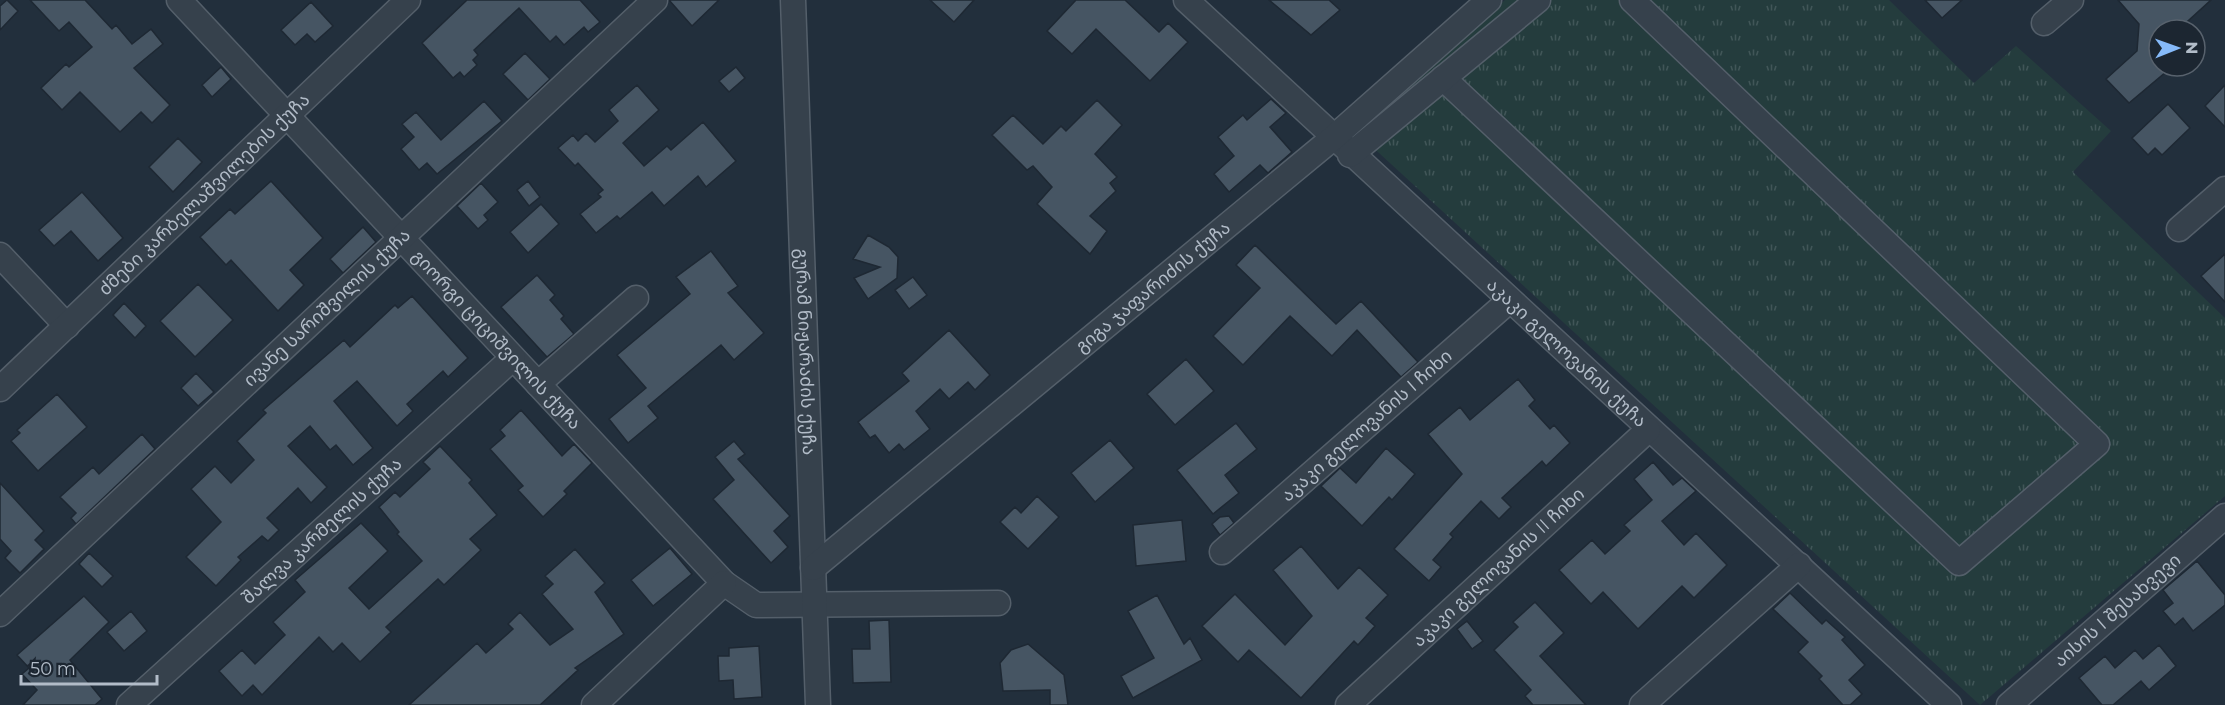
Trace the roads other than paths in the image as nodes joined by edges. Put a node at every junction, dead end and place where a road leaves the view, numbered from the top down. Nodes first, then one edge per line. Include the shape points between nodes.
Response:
1 (178, 0) edge
2 (408, 0) edge
3 (655, 0) edge
4 (793, 0) edge
5 (1186, 0) edge
6 (1489, 0) edge
7 (1538, 0) edge
8 (1632, 0) edge
9 (2072, 0) edge
10 (2044, 23) dead end
11 (1443, 78) junction
12 (287, 116) junction
13 (1334, 138) junction
14 (1350, 155) junction
15 (2225, 189) edge
16 (2180, 230) dead end
17 (401, 238) junction
18 (0, 255) edge
19 (636, 298) dead end
20 (1510, 300) junction
21 (67, 326) junction
22 (513, 358) junction
23 (537, 384) junction
24 (0, 389) edge
25 (1648, 430) junction
26 (2225, 516) edge
27 (1222, 552) dead end
28 (1799, 565) junction
29 (813, 568) junction
30 (724, 583) junction
31 (998, 603) dead end
32 (814, 604) junction
33 (0, 614) edge
34 (1943, 703) edge
35 (129, 705) edge
36 (594, 705) edge
37 (818, 705) edge
38 (1348, 705) edge
39 (1642, 705) edge
40 (2009, 705) edge

1 - 12 street, გიორგი ციციშვილის ქუჩა
2 - 12 street, ძმები კარბელაშვილების ქუჩა
3 - 17 street, ივანე სარიშვილის ქუჩა
4 - 29 street, გურამ ნიჟარაძის ქუჩა
5 - 13 street, აკაკი გელოვანის ქუჩა
6 - 13 street, გიგა ჯაფარიძის ქუჩა
7 - 11 street
8 - 11 street via 2097,444 1959,563
9 - 10 street
11 - 14 street
12 - 17 street, გიორგი ციციშვილის ქუჩა
12 - 21 street, ძმები კარბელაშვილების ქუჩა
13 - 14 street, აკაკი გელოვანის ქუჩა
13 - 29 street, გიგა ჯაფარიძის ქუჩა
14 - 20 street, აკაკი გელოვანის ქუჩა
15 - 16 street
17 - 22 street, გიორგი ციციშვილის ქუჩა
17 - 33 street, ივანე სარიშვილის ქუჩა
18 - 21 street
19 - 23 street
20 - 25 street, აკაკი გელოვანის ქუჩა
20 - 27 street, აკაკი გელოვანის I ჩიხი
21 - 24 street, ძმები კარბელაშვილების ქუჩა
22 - 23 street, გიორგი ციციშვილის ქუჩა
22 - 35 street, შალვა კარმელის ქუჩა
23 - 30 street, გიორგი ციციშვილის ქუჩა
25 - 28 street, აკაკი გელოვანის ქუჩა
25 - 38 street, აკაკი გელოვანის II ჩიხი
26 - 40 street, აისის I შესახვევი
28 - 34 street, აკაკი გელოვანის ქუჩა
28 - 39 street
29 - 32 street, გურამ ნიჟარაძის ქუჩა
30 - 32 street, გიორგი ციციშვილის ქუჩა via 756,605
30 - 36 street
31 - 32 street, გიორგი ციციშვილის ქუჩა
32 - 37 street, გურამ ნიჟარაძის ქუჩა

